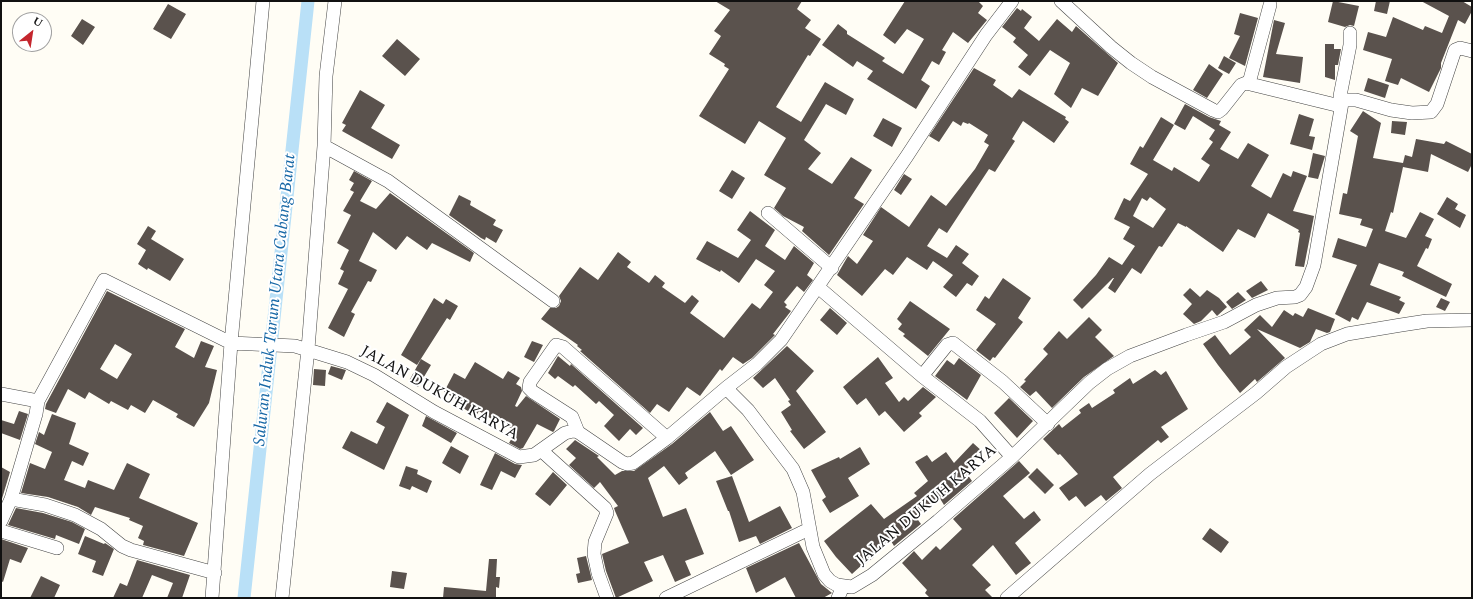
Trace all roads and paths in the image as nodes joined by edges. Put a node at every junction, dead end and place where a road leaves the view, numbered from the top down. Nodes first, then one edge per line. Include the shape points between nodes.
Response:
1 (263, 1) edge
2 (334, 1) edge
3 (1061, 1) edge
4 (1010, 2) edge
5 (1270, 5) dead end
6 (1350, 34) dead end
7 (1472, 51) edge
8 (1249, 83) junction
9 (1341, 104) junction
10 (324, 146) junction
11 (768, 213) dead end
12 (832, 268) junction
13 (818, 287) junction
14 (553, 301) dead end
15 (1472, 320) edge
16 (236, 343) junction
17 (308, 349) junction
18 (922, 376) junction
19 (726, 388) junction
20 (1, 394) edge
21 (38, 401) junction
22 (1048, 424) junction
23 (578, 432) junction
24 (667, 438) junction
25 (542, 451) junction
26 (1012, 457) junction
27 (11, 499) junction
28 (1, 520) edge
29 (809, 529) junction
30 (1, 531) edge
31 (57, 548) dead end
32 (215, 573) junction
33 (840, 592) edge
34 (212, 598) edge
35 (282, 598) edge
36 (607, 598) edge
37 (666, 598) edge
38 (1007, 598) edge

1 - 16 street
2 - 10 street via 326,76
3 - 8 street via 1131,63 1213,110 1222,110 1241,85
4 - 12 street
5 - 8 street
6 - 9 street via 1340,96
7 - 9 street via 1460,48 1455,50 1437,104 1431,112 1391,110 1356,100 1345,100
8 - 9 street
9 - 22 street, JALAN DUKUH KARYA via 1314,265 1304,292 1295,297 1277,298 1256,305 1224,322 1130,356 1089,383
10 - 14 street via 388,181
10 - 17 street
11 - 12 street
12 - 13 street
13 - 18 street
13 - 19 street via 771,351
15 - 38 street via 1427,321 1401,325 1347,334 1320,344 1150,474
16 - 17 street, JALAN DUKUH KARYA
16 - 21 street via 104,280
16 - 32 street
17 - 25 street, JALAN DUKUH KARYA via 347,362 367,372 513,455 527,457
17 - 35 street
18 - 22 street via 947,345 953,343 1003,382
18 - 26 street via 980,421
19 - 24 street
19 - 29 street, JALAN DUKUH KARYA via 748,410 793,469 803,492
20 - 21 street
21 - 27 street
22 - 26 street, JALAN DUKUH KARYA
23 - 24 street via 627,464 633,463
23 - 24 street via 572,417 529,388 530,382 556,345 563,347
23 - 25 street, JALAN DUKUH KARYA via 568,431
25 - 36 street via 605,508 607,513 595,542 594,554
26 - 33 street, JALAN DUKUH KARYA via 872,575
27 - 28 street
27 - 32 street via 45,505 76,515 131,550
29 - 33 street, JALAN DUKUH KARYA via 824,574
29 - 37 street
30 - 31 street
32 - 34 street

